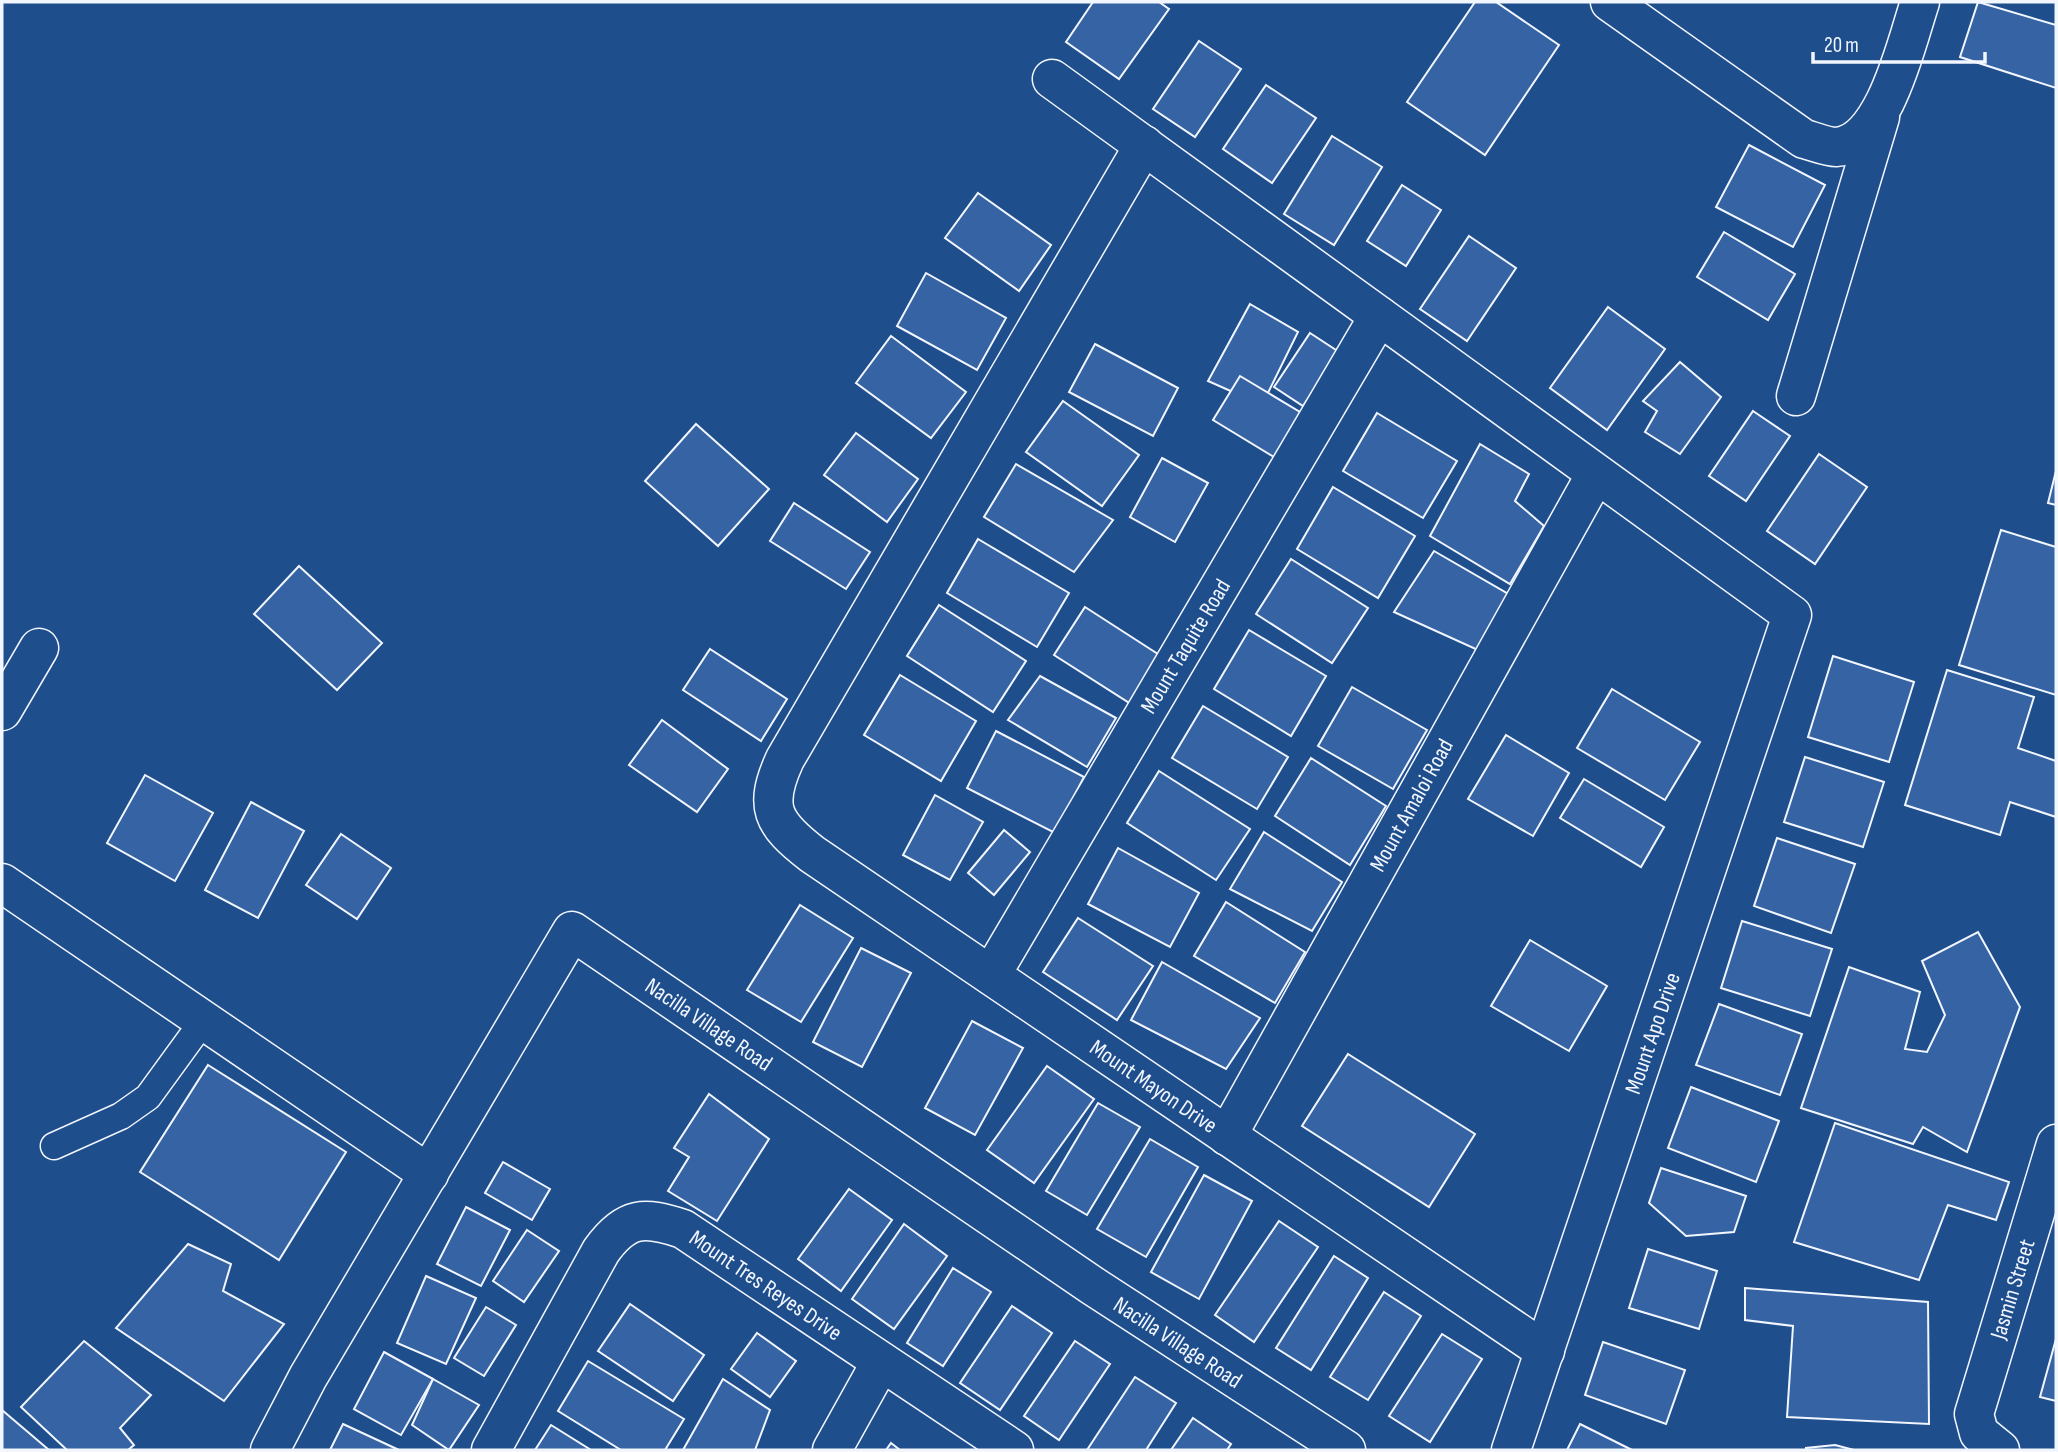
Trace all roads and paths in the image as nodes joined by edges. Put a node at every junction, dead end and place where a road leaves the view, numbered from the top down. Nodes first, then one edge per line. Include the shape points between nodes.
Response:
1 (1610, 2) edge
2 (1920, 2) edge
3 (1052, 79) dead end
4 (1880, 117) junction
5 (1144, 145) junction
6 (1379, 317) junction
7 (1797, 396) dead end
8 (1596, 474) junction
9 (39, 648) dead end
10 (2, 710) edge
11 (2, 883) edge
12 (991, 975) junction
13 (204, 1020) junction
14 (1227, 1136) junction
15 (2056, 1144) edge
16 (54, 1146) dead end
17 (429, 1174) junction
18 (1545, 1351) junction
19 (881, 1362) junction
20 (1990, 1442) edge
21 (270, 1450) edge
22 (491, 1450) edge
23 (832, 1450) edge
24 (1014, 1450) edge
25 (1346, 1450) edge
26 (1511, 1450) edge

1 - 4 street via 1804,139 1836,147 1861,137
2 - 4 street
3 - 5 street
4 - 7 street
5 - 6 street
5 - 12 street, Mount Mayon Drive via 773,785 772,812 790,837
6 - 8 street
6 - 12 street, Mount Taquite Road
8 - 14 street, Mount Amaloi Road
8 - 18 street, Mount Apo Drive via 1792,615
9 - 10 street
11 - 13 street
12 - 14 street, Mount Mayon Drive
13 - 16 lane via 148,1097 121,1116
13 - 17 street
14 - 18 street, Mount Mayon Drive
15 - 20 street, Jasmin Street via 1974,1413
17 - 21 street, Nacilla Village Road via 308,1377
17 - 25 street, Nacilla Village Road via 572,931 1093,1286
18 - 26 street, Mount Apo Drive
19 - 22 street, Mount Tres Reyes Drive via 683,1228 655,1220 634,1222 614,1232 601,1251
19 - 23 street
19 - 24 street, Mount Tres Reyes Drive

